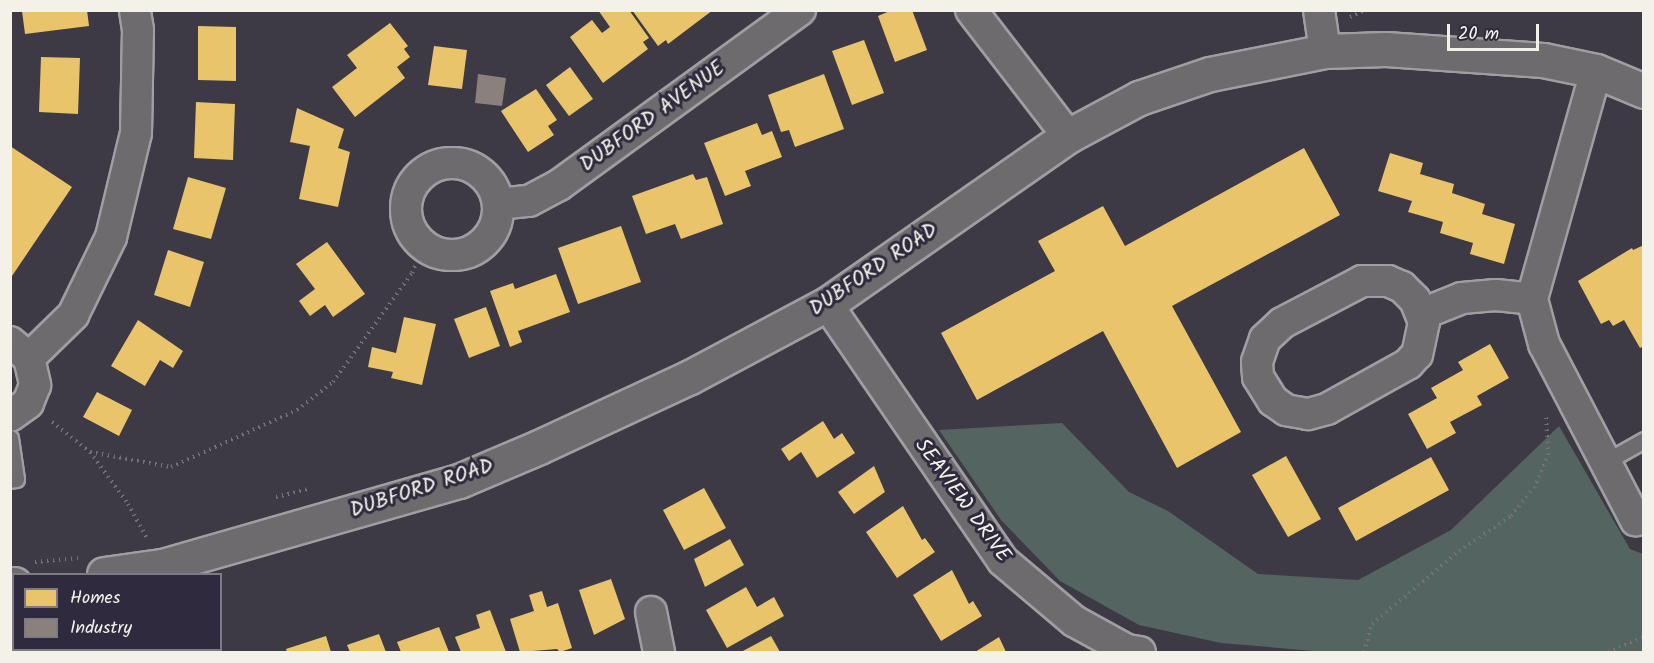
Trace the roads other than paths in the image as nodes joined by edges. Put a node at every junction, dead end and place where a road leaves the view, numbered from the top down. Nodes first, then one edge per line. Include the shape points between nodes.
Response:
1 (135, 10) edge
2 (800, 10) edge
3 (971, 10) edge
4 (1319, 10) edge
5 (1325, 51) junction
6 (1596, 71) junction
7 (1644, 91) edge
8 (1068, 136) junction
9 (498, 204) junction
10 (1532, 299) junction
11 (827, 304) junction
12 (1422, 314) junction
13 (20, 350) edge
14 (19, 409) edge
15 (10, 438) edge
16 (1644, 440) edge
17 (1605, 462) junction
18 (10, 480) edge
19 (1636, 521) dead end
20 (111, 573) edge
21 (651, 612) dead end
22 (659, 652) edge
23 (1131, 652) edge

1 - 13 street via 136,133 111,237 73,315
2 - 9 street, DUBFORD AVENUE via 559,185 529,201
3 - 8 street
4 - 5 street
5 - 6 street, DUBFORD ROAD via 1472,53 1543,60
5 - 8 street, DUBFORD ROAD via 1210,74 1169,87 1139,98
6 - 7 street, DUBFORD ROAD
6 - 10 street
8 - 11 street, DUBFORD ROAD
9 - 9 street via 490,235 474,249 454,256 424,246 410,229 406,207 412,185 429,169 450,163 473,168 490,183
10 - 12 street via 1496,295 1462,298
10 - 17 street via 1544,344
11 - 20 street, DUBFORD ROAD via 690,377 459,481 162,566
11 - 23 street, SEAVIEW DRIVE via 1003,561 1074,621
12 - 12 street via 1422,344 1408,364 1327,409 1308,414 1286,410 1262,387 1257,362 1265,339 1282,323 1362,281 1388,281 1402,287
13 - 14 street via 35,385
15 - 18 lane via 16,479
16 - 17 lane
17 - 19 street
21 - 22 street

